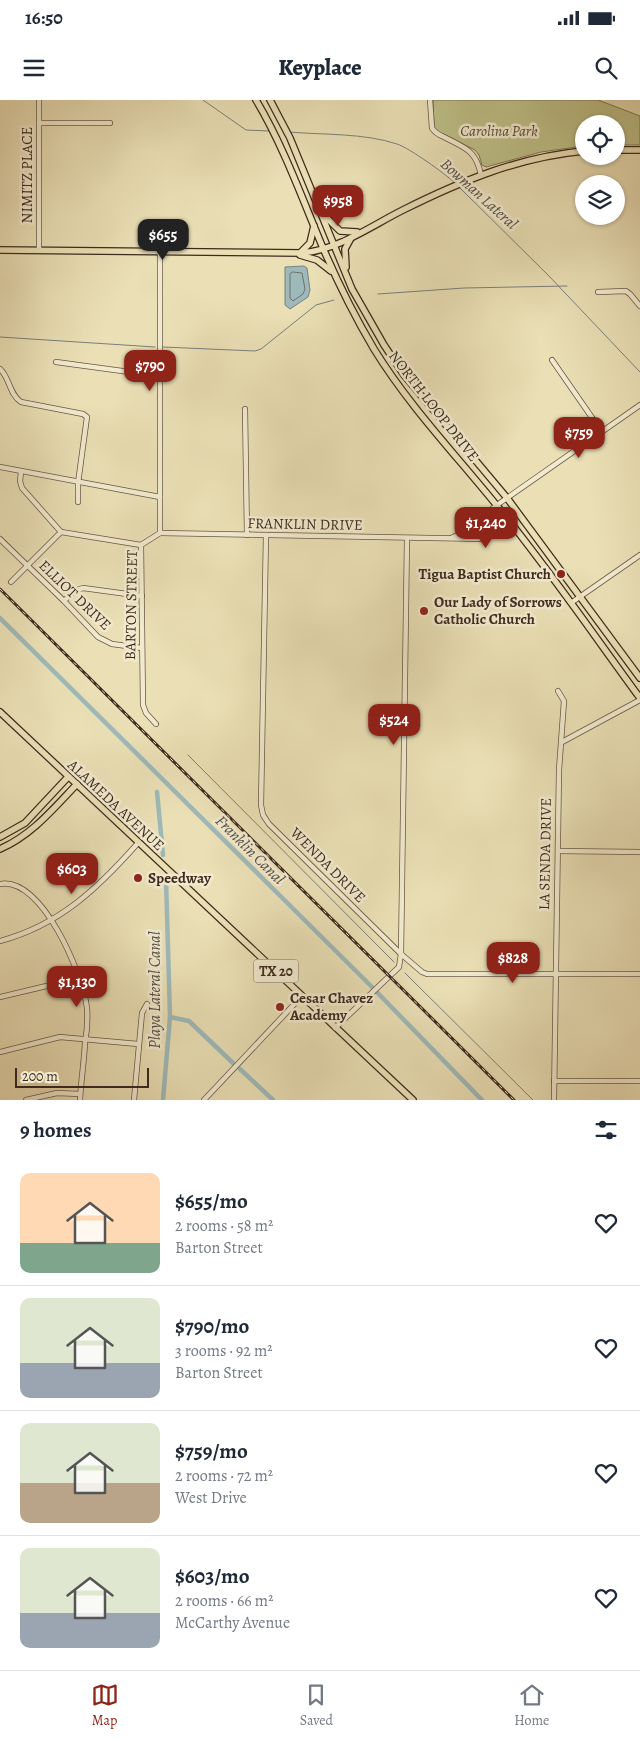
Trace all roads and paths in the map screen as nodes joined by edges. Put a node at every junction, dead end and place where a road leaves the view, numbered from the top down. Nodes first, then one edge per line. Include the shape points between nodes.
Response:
1 (39, 100) edge
2 (256, 100) edge
3 (270, 100) edge
4 (430, 100) edge
5 (39, 123) junction
6 (110, 123) dead end
7 (625, 150) edge
8 (640, 150) edge
9 (575, 152) edge
10 (481, 175) junction
11 (321, 212) junction
12 (314, 226) junction
13 (362, 231) junction
14 (352, 236) junction
15 (334, 246) junction
16 (0, 250) edge
17 (39, 250) junction
18 (324, 250) junction
19 (160, 251) junction
20 (296, 253) junction
21 (336, 276) junction
22 (347, 277) junction
23 (598, 292) dead end
24 (640, 306) edge
25 (384, 345) junction
26 (375, 350) junction
27 (552, 360) dead end
28 (56, 362) dead end
29 (0, 369) edge
30 (159, 376) junction
31 (640, 405) edge
32 (246, 409) dead end
33 (602, 432) junction
34 (0, 467) edge
35 (21, 472) junction
36 (78, 483) junction
37 (160, 497) junction
38 (507, 498) junction
39 (78, 502) dead end
40 (497, 505) junction
41 (494, 520) dead end
42 (61, 532) junction
43 (160, 533) junction
44 (247, 535) junction
45 (266, 535) junction
46 (407, 539) junction
47 (450, 539) junction
48 (0, 540) edge
49 (142, 545) junction
50 (640, 555) edge
51 (26, 565) junction
52 (10, 582) dead end
53 (142, 596) junction
54 (580, 597) junction
55 (64, 601) junction
56 (571, 603) junction
57 (142, 648) junction
58 (640, 678) edge
59 (558, 690) dead end
60 (640, 699) edge
61 (0, 712) edge
62 (156, 724) dead end
63 (562, 742) junction
64 (68, 777) junction
65 (77, 784) junction
66 (0, 837) edge
67 (138, 843) junction
68 (0, 849) edge
69 (558, 851) junction
70 (640, 852) edge
71 (0, 884) edge
72 (52, 920) junction
73 (0, 941) edge
74 (400, 954) junction
75 (640, 974) edge
76 (556, 975) junction
77 (80, 978) junction
78 (302, 996) junction
79 (0, 997) edge
80 (147, 1004) dead end
81 (335, 1028) junction
82 (86, 1039) junction
83 (138, 1044) junction
84 (0, 1052) edge
85 (554, 1081) junction
86 (640, 1081) edge
87 (80, 1094) junction
88 (26, 1100) edge
89 (80, 1100) edge
90 (134, 1100) edge
91 (204, 1100) edge
92 (413, 1100) edge
93 (554, 1100) edge

1 - 5 street, NIMITZ PLACE
2 - 12 main road, NORTH LOOP DRIVE via 278,140
3 - 11 main road, NORTH LOOP DRIVE
4 - 10 street via 432,128 470,151 477,160
5 - 6 street
5 - 17 street, NIMITZ PLACE
7 - 8 main road
9 - 10 main road via 526,160
10 - 13 main road
11 - 13 main road via 340,232
11 - 15 main road, NORTH LOOP DRIVE
12 - 18 main road, NORTH LOOP DRIVE
12 - 20 main road via 310,243
13 - 14 main road
14 - 15 main road
14 - 22 main road via 345,249
15 - 18 main road
15 - 22 main road, NORTH LOOP DRIVE
16 - 17 main road
17 - 19 main road
18 - 20 main road
18 - 21 main road, NORTH LOOP DRIVE
19 - 20 main road
19 - 30 street
20 - 21 main road via 318,260
21 - 26 main road, NORTH LOOP DRIVE
22 - 25 main road, NORTH LOOP DRIVE
23 - 24 street via 626,291
25 - 26 main road
25 - 38 main road, NORTH LOOP DRIVE via 404,375
26 - 40 main road, NORTH LOOP DRIVE via 429,424
27 - 33 street
28 - 30 street
29 - 36 street via 21,402 86,415
30 - 37 street
31 - 33 street
32 - 44 street
33 - 38 street
34 - 35 street
35 - 36 street
35 - 42 street via 22,488
36 - 37 street
36 - 39 street
37 - 43 street
38 - 40 street
38 - 54 main road, NORTH LOOP DRIVE
40 - 47 street
40 - 56 main road, NORTH LOOP DRIVE
41 - 47 street, FRANKLIN DRIVE via 493,532 488,538
42 - 49 street
42 - 51 street
43 - 44 street, FRANKLIN DRIVE
43 - 49 street, BARTON STREET
44 - 45 street, FRANKLIN DRIVE
45 - 46 street, FRANKLIN DRIVE
45 - 74 street, WENDA DRIVE via 262,810 269,824
46 - 47 street, FRANKLIN DRIVE
46 - 74 street
48 - 51 street, ELLIOT DRIVE
49 - 53 street, BARTON STREET
50 - 54 street
51 - 52 street
51 - 55 street, ELLIOT DRIVE
53 - 55 street via 83,588
53 - 57 street, BARTON STREET
54 - 56 street
54 - 58 main road, NORTH LOOP DRIVE
55 - 57 street, ELLIOT DRIVE via 101,639 112,644
56 - 60 main road, NORTH LOOP DRIVE
57 - 62 street, BARTON STREET via 143,704
59 - 63 street, LA SENDA DRIVE via 564,700
60 - 63 street
61 - 64 main road, ALAMEDA AVENUE / TX 20
63 - 69 street, LA SENDA DRIVE
64 - 65 main road, ALAMEDA AVENUE / TX 20
64 - 66 main road via 25,823
65 - 67 main road, ALAMEDA AVENUE / TX 20
65 - 68 main road via 32,830
67 - 72 street via 84,899
67 - 78 main road, ALAMEDA AVENUE / TX 20
69 - 70 street
69 - 76 street, LA SENDA DRIVE
71 - 72 street via 13,884 24,891
72 - 73 street
72 - 77 street
74 - 76 street, WENDA DRIVE via 427,974
74 - 81 street via 399,967
75 - 76 street, WENDA DRIVE
76 - 85 street, LA SENDA DRIVE
77 - 79 street
77 - 82 street via 87,1009
78 - 81 main road, ALAMEDA AVENUE / TX 20
78 - 91 street
80 - 83 street via 142,1013
81 - 92 main road, ALAMEDA AVENUE / TX 20
82 - 83 street
82 - 84 street via 60,1037
82 - 87 street
83 - 90 street
85 - 86 street
85 - 93 street, LA SENDA DRIVE
87 - 88 street via 57,1093
87 - 89 street

